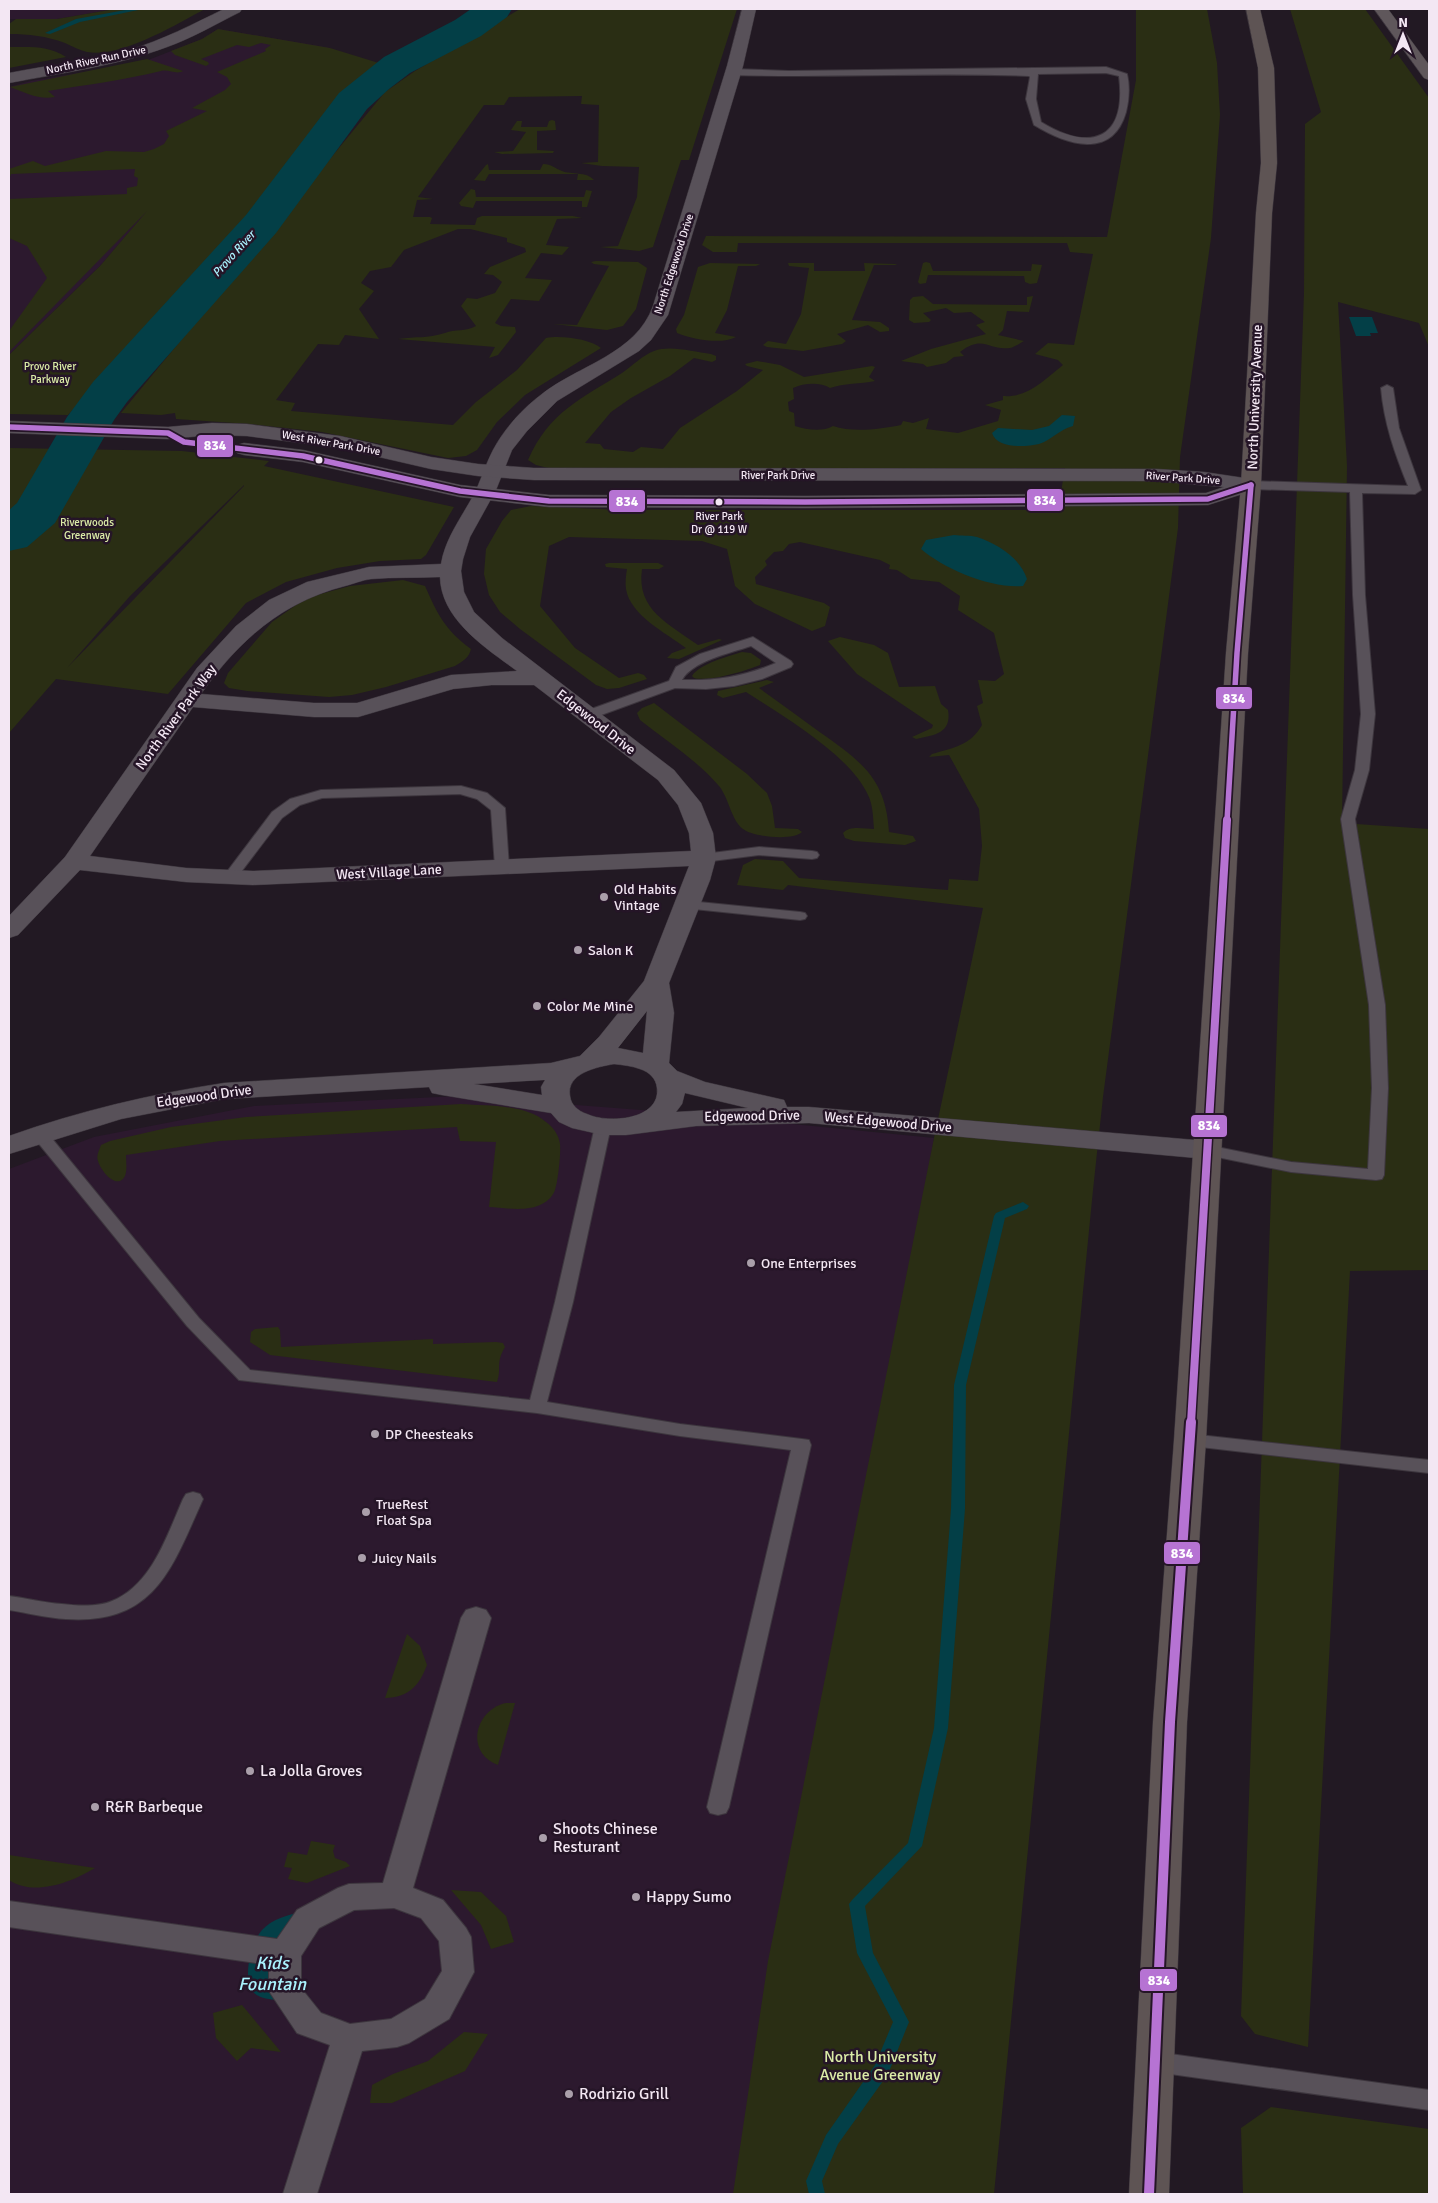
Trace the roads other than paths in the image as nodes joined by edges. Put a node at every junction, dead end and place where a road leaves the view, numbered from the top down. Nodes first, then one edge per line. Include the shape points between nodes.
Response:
1 (235, 9) edge
2 (749, 9) edge
3 (1253, 9) edge
4 (1381, 9) edge
5 (733, 72) junction
6 (1019, 72) junction
7 (1429, 75) edge
8 (9, 78) edge
9 (1387, 388) dead end
10 (12, 427) edge
11 (488, 482) junction
12 (1252, 485) junction
13 (1356, 489) junction
14 (451, 570) junction
15 (494, 643) junction
16 (540, 678) junction
17 (451, 682) junction
18 (674, 684) junction
19 (186, 700) junction
20 (588, 715) junction
21 (812, 855) dead end
22 (704, 858) junction
23 (74, 862) junction
24 (502, 867) junction
25 (230, 877) junction
26 (689, 905) junction
27 (800, 916) dead end
28 (9, 930) edge
29 (656, 983) junction
30 (582, 1063) junction
31 (662, 1071) junction
32 (406, 1080) junction
33 (559, 1106) junction
34 (810, 1115) junction
35 (638, 1124) junction
36 (603, 1126) junction
37 (39, 1134) junction
38 (9, 1145) edge
39 (1207, 1150) junction
40 (537, 1407) junction
41 (1190, 1440) junction
42 (1429, 1467) edge
43 (193, 1499) dead end
44 (9, 1603) edge
45 (476, 1618) dead end
46 (718, 1807) dead end
47 (395, 1895) junction
48 (9, 1914) edge
49 (285, 1954) junction
50 (349, 2038) junction
51 (1156, 2062) junction
52 (1429, 2100) edge
53 (300, 2194) edge
54 (1150, 2194) edge

1 - 8 street, North River Run Drive via 152,48
2 - 5 street, North Edgewood Drive
3 - 12 highway, North University Avenue via 1266,68 1269,163
4 - 7 main road
5 - 6 lane
5 - 11 street, North Edgewood Drive via 655,322 634,347 549,397 506,443
6 - 6 lane via 1035,76 1031,99 1033,112 1037,123 1050,132 1069,140 1084,141 1103,139 1113,132 1121,116 1123,74 1106,70
9 - 13 lane via 1394,436 1415,490
10 - 11 street, West River Park Drive via 168,433 184,442
11 - 12 street, River Park Drive via 534,474 1156,475
11 - 12 street, River Park Drive via 549,501 636,502 1208,499
11 - 14 street, Edgewood Drive via 457,541
12 - 13 lane
12 - 39 highway, North University Avenue via 1237,653
13 - 39 lane via 1368,714 1362,770 1348,820 1377,1005 1380,1088 1376,1175 1291,1167
14 - 15 street, Edgewood Drive via 454,597 461,610
14 - 19 street, North River Park Way via 368,573 315,587 277,605 244,632 205,672
15 - 16 street, Edgewood Drive
15 - 17 street
16 - 17 street
16 - 20 street, Edgewood Drive
17 - 19 street via 358,710 314,710
18 - 18 lane via 734,682 786,664 753,642 705,658 682,670
18 - 20 lane
19 - 23 street, North River Park Way
20 - 22 street, Edgewood Drive via 678,788 695,816
21 - 22 lane via 759,851
22 - 24 street, West Village Lane
22 - 26 street, Edgewood Drive
23 - 25 street, West Village Lane
23 - 28 street, North River Park Way
24 - 25 street, West Village Lane
24 - 25 lane via 498,808 482,796 462,790 321,794 295,802 277,814
26 - 27 lane
26 - 29 street, Edgewood Drive
29 - 30 street, Edgewood Drive via 608,1043
29 - 31 street via 661,1013
30 - 31 street via 614,1056 636,1059
30 - 32 street, Edgewood Drive via 551,1071
30 - 33 street via 559,1079 554,1092
31 - 34 street, Edgewood Drive via 688,1086
31 - 35 street via 674,1090 669,1104 656,1116
32 - 33 street, Edgewood Drive
32 - 37 street, Edgewood Drive via 206,1093 131,1107
33 - 36 street via 572,1118
34 - 35 street, Edgewood Drive via 696,1118
34 - 39 street, West Edgewood Drive
35 - 36 street
36 - 40 lane
37 - 38 street, Edgewood Drive
37 - 40 lane via 193,1322 245,1376
39 - 41 highway, North University Avenue
40 - 46 lane via 802,1445
41 - 42 lane
41 - 51 highway, North University Avenue via 1170,1722
43 - 44 lane via 160,1567 145,1589 124,1604 76,1613
45 - 47 street
47 - 49 street via 349,1897 308,1919
47 - 50 street via 432,1909 455,1937 458,1972 437,2009 397,2033
48 - 49 street
49 - 50 street via 285,1992 309,2023
50 - 53 street
51 - 52 lane
51 - 54 highway, North University Avenue

